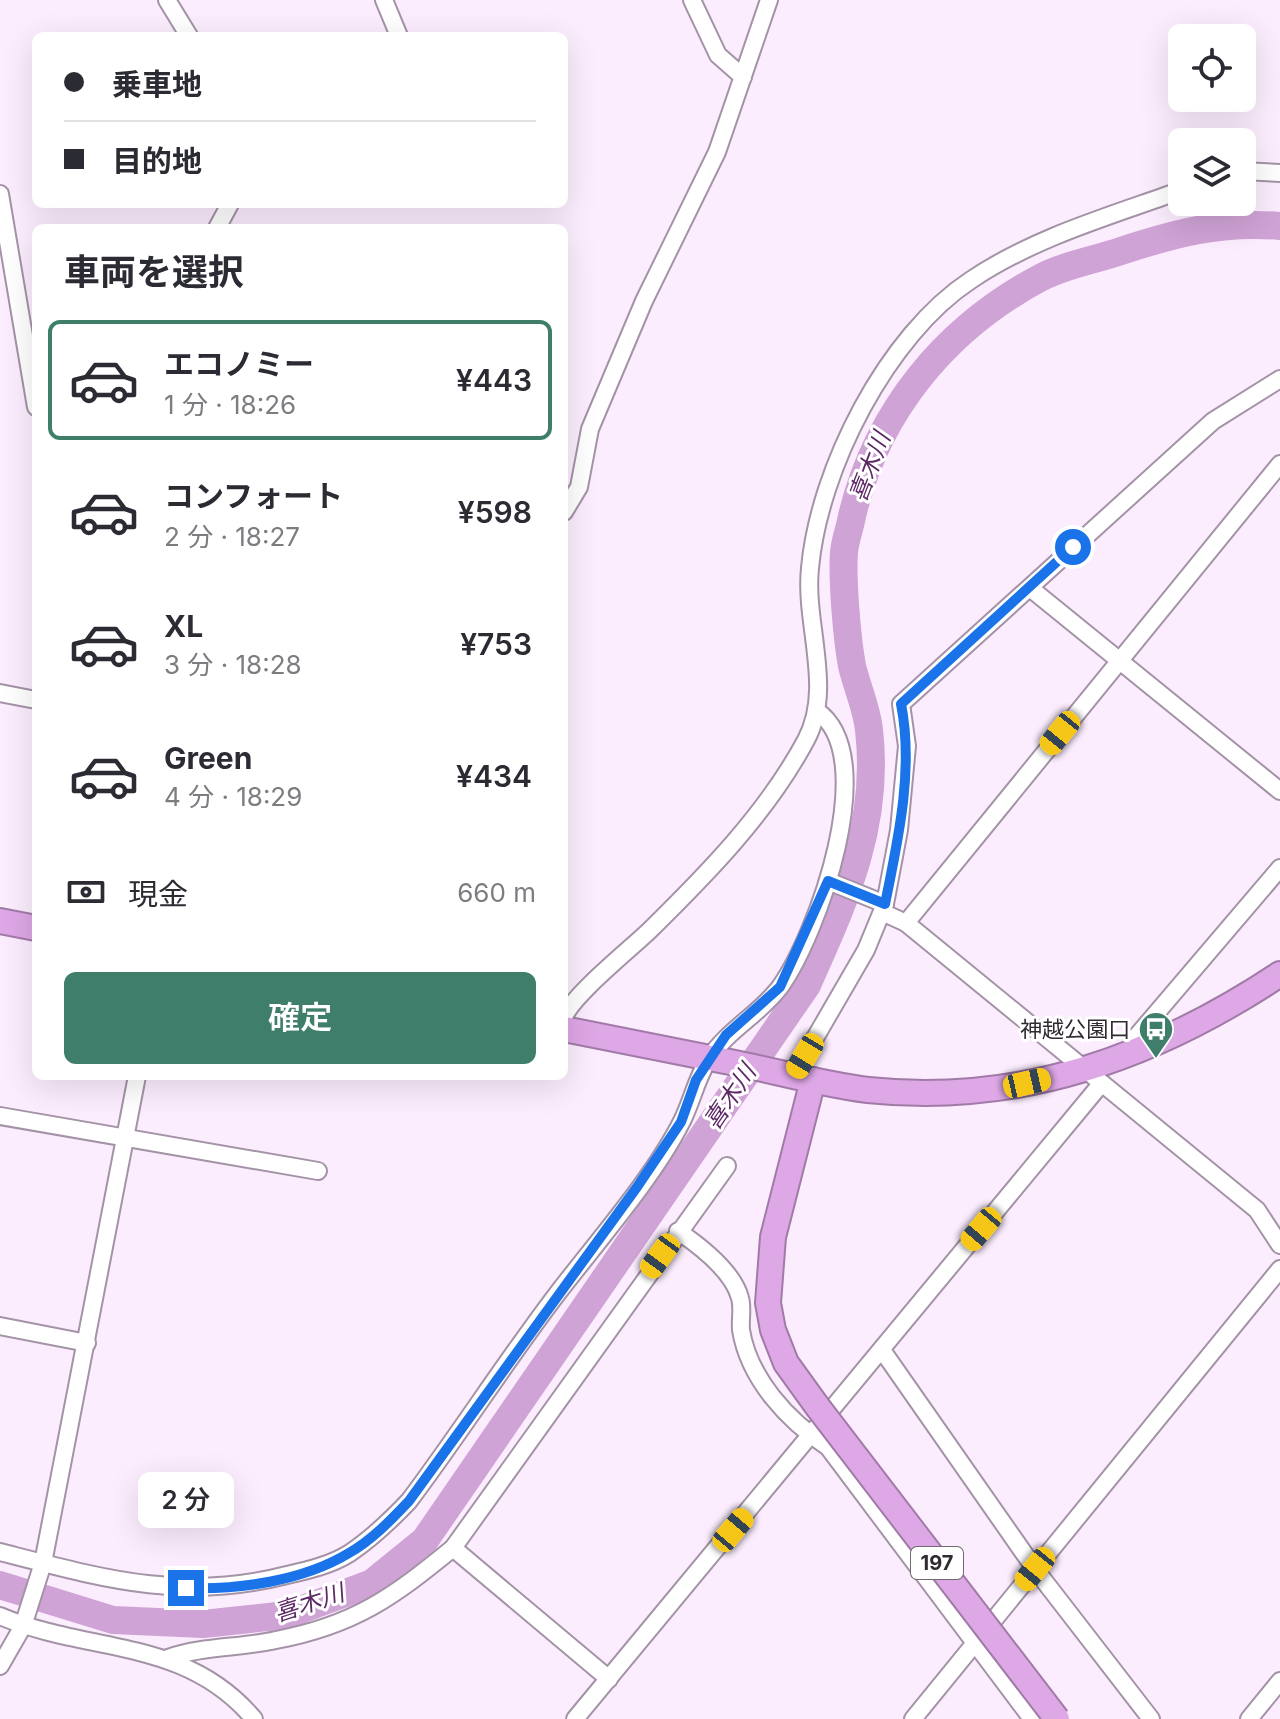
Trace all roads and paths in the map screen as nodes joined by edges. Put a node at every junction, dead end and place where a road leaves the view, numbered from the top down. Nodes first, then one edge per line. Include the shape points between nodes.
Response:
1 (167, 0) edge
2 (384, 0) edge
3 (692, 0) edge
4 (769, 0) edge
5 (187, 32) edge
6 (397, 32) edge
7 (743, 77) junction
8 (1256, 172) edge
9 (1280, 173) edge
10 (0, 194) edge
11 (1168, 195) edge
12 (1280, 379) edge
13 (32, 383) edge
14 (1280, 464) edge
15 (568, 505) edge
16 (1030, 588) junction
17 (1118, 662) junction
18 (0, 693) edge
19 (32, 699) edge
20 (817, 711) junction
21 (1280, 791) edge
22 (1280, 868) edge
23 (832, 883) junction
24 (882, 906) junction
25 (0, 921) edge
26 (906, 923) junction
27 (32, 927) edge
28 (1280, 974) edge
29 (568, 1013) edge
30 (568, 1030) edge
31 (1132, 1054) junction
32 (716, 1060) junction
33 (796, 1077) junction
34 (1093, 1077) junction
35 (136, 1080) edge
36 (0, 1116) edge
37 (123, 1139) junction
38 (727, 1166) dead end
39 (318, 1171) dead end
40 (678, 1231) junction
41 (1280, 1245) edge
42 (1280, 1269) edge
43 (0, 1326) edge
44 (87, 1343) junction
45 (882, 1350) junction
46 (811, 1436) junction
47 (453, 1548) junction
48 (0, 1552) edge
49 (42, 1566) junction
50 (1035, 1569) junction
51 (0, 1616) edge
52 (24, 1622) junction
53 (974, 1644) junction
54 (168, 1658) junction
55 (0, 1666) edge
56 (609, 1679) junction
57 (1280, 1681) edge
58 (254, 1719) edge
59 (575, 1719) edge
60 (913, 1719) edge
61 (1032, 1719) edge
62 (1057, 1719) edge
63 (1151, 1719) edge
64 (1249, 1719) edge

1 - 5 street
2 - 6 street
3 - 7 street via 718,55
4 - 7 street
7 - 15 street via 717,152 644,301 590,429 579,487
8 - 9 street
10 - 13 street
11 - 20 street via 1042,241 968,281 932,314 871,392 837,460 814,537 809,571
12 - 16 street via 1213,421
14 - 17 street
16 - 17 street
16 - 24 street via 901,704 907,746 899,830
17 - 21 street
17 - 26 street
18 - 19 street
20 - 23 street via 829,719 842,759 842,811
20 - 29 street via 806,740 721,859
22 - 31 street via 1136,1037
23 - 24 street
23 - 32 street via 780,987 726,1035
24 - 26 street
24 - 33 street via 866,950
25 - 27 highway
26 - 34 street
28 - 31 highway via 1226,1009
30 - 32 highway
31 - 34 highway
32 - 33 highway
32 - 49 street via 696,1080 681,1122 637,1187 409,1501 382,1529 318,1568 211,1589 137,1586
33 - 34 highway via 897,1092 978,1091
33 - 62 highway, 197, bridge via 768,1303 786,1363
34 - 41 street via 1257,1210
34 - 45 street
35 - 37 street
36 - 37 street
37 - 39 street
37 - 44 street
38 - 40 street
40 - 46 street via 705,1250 735,1287 748,1352 771,1396
40 - 47 street
42 - 50 street
43 - 44 street
44 - 49 street
45 - 46 street
45 - 50 street
46 - 53 street via 828,1447
46 - 56 street
47 - 54 street via 406,1588 343,1622 278,1640
47 - 56 street
48 - 49 street
49 - 52 street
50 - 53 street
50 - 63 street
51 - 52 street
52 - 54 street
52 - 55 street
53 - 60 street
53 - 61 street
54 - 58 street via 223,1688
56 - 59 street
57 - 64 street

